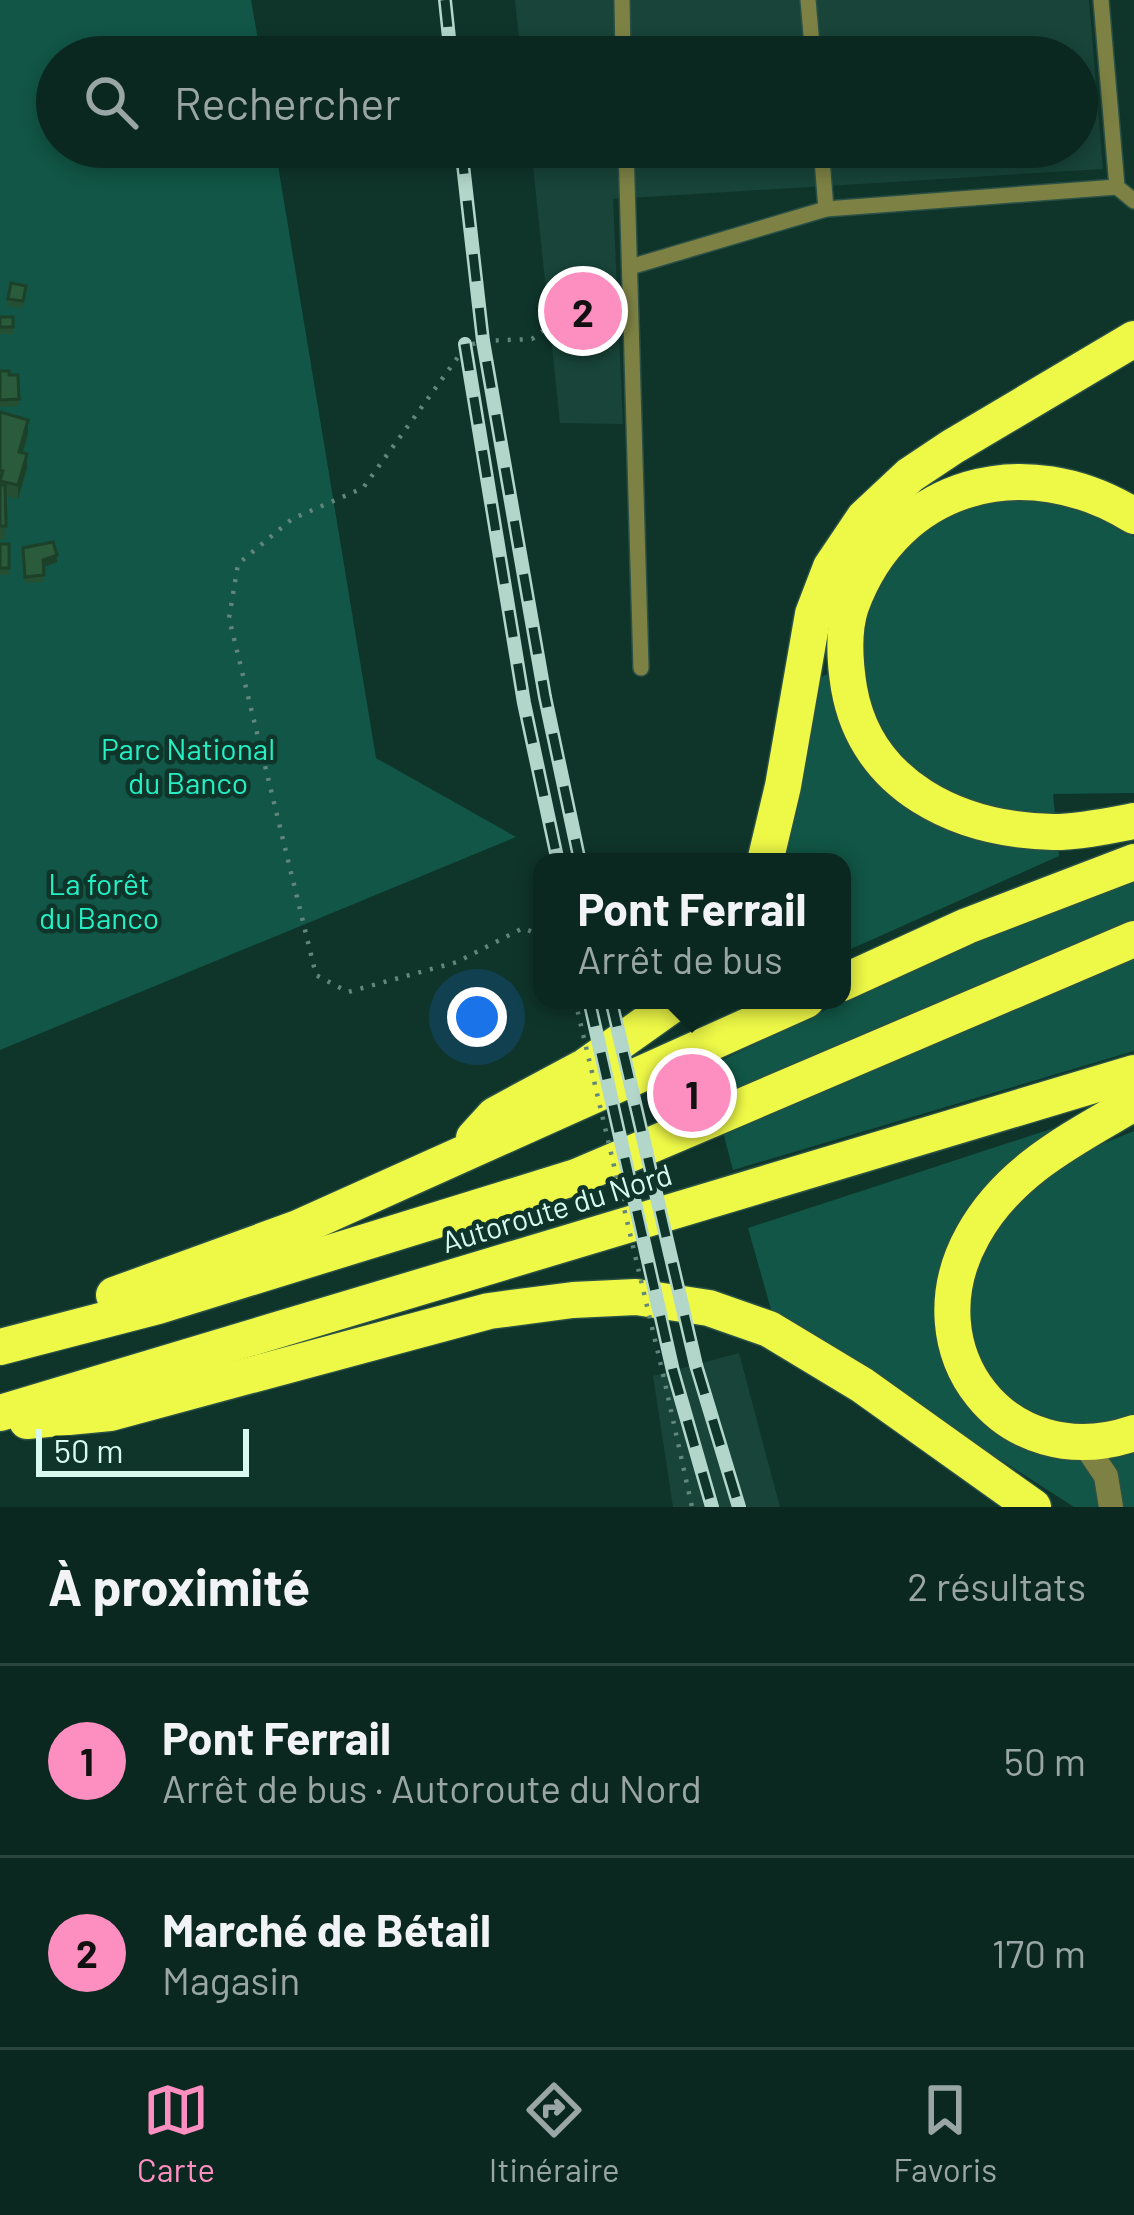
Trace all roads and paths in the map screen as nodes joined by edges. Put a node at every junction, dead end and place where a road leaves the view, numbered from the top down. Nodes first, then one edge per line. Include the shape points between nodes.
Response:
1 (622, 0) edge
2 (808, 0) edge
3 (1101, 0) edge
4 (623, 36) edge
5 (811, 36) edge
6 (627, 168) edge
7 (823, 168) edge
8 (1118, 187) junction
9 (1134, 201) edge
10 (826, 209) junction
11 (630, 267) junction
12 (1134, 339) edge
13 (1134, 516) edge
14 (641, 668) dead end
15 (1134, 821) edge
16 (767, 853) edge
17 (1134, 862) edge
18 (533, 932) edge
19 (1134, 939) edge
20 (851, 979) edge
21 (577, 1009) edge
22 (666, 1009) edge
23 (786, 1009) edge
24 (1134, 1073) edge
25 (1134, 1103) edge
26 (454, 1160) junction
27 (0, 1332) edge
28 (0, 1347) edge
29 (0, 1413) edge
30 (0, 1424) edge
31 (1134, 1433) edge
32 (1083, 1442) junction
33 (692, 1507) edge
34 (1033, 1507) edge
35 (1111, 1507) edge

1 - 4 lane
2 - 5 lane
3 - 8 lane
6 - 11 lane
7 - 10 lane
8 - 9 lane
8 - 10 lane
10 - 11 lane
11 - 14 lane
11 - 18 path via 532,339 466,346 364,488 292,519 238,564 229,618 316,975 348,992 457,962 523,928
12 - 16 highway via 952,447 864,518 831,567 813,614
13 - 15 highway via 1033,481 987,482 941,499 874,559 850,610 845,664 870,752 905,786 951,812 1054,832
17 - 20 highway
19 - 28 highway via 576,1177
21 - 33 path, bridge
22 - 26 highway via 586,1066 495,1115
23 - 26 highway
24 - 29 highway, Autoroute du Nord
25 - 32 highway via 1030,1166 974,1233 956,1271 953,1342 981,1394 1034,1435
26 - 27 highway via 277,1236
30 - 34 highway via 110,1413 489,1310 637,1297 709,1308 769,1329 862,1384
31 - 32 highway
32 - 35 street via 1106,1476

